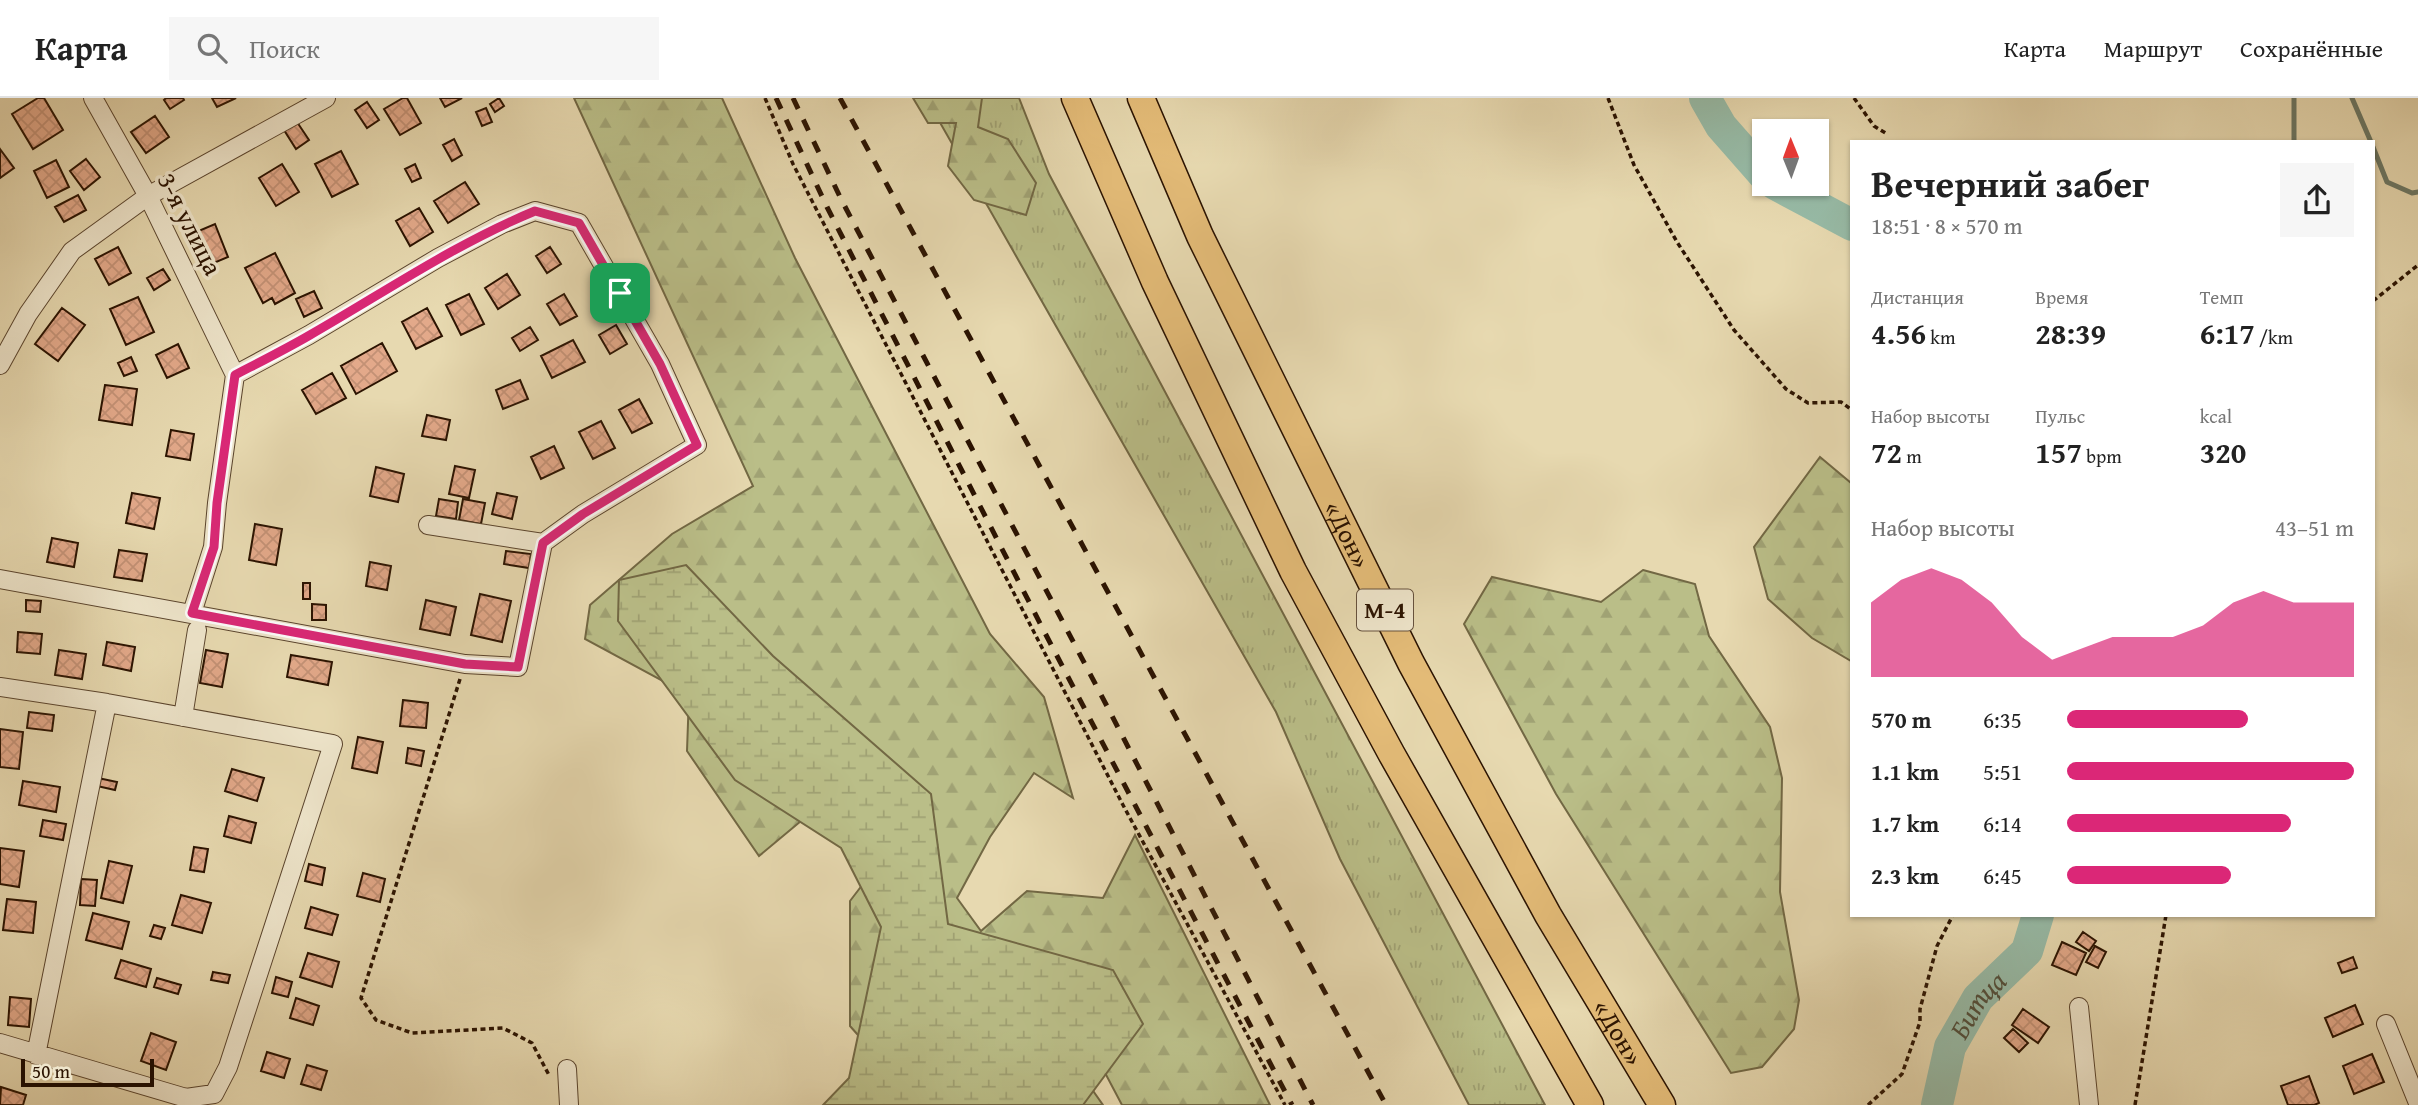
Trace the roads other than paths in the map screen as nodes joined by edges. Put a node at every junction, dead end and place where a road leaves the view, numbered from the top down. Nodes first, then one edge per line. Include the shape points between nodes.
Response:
1 (93, 98) edge
2 (326, 98) edge
3 (1075, 98) edge
4 (1141, 98) edge
5 (148, 196) junction
6 (0, 365) edge
7 (235, 375) junction
8 (429, 525) dead end
9 (543, 543) junction
10 (0, 579) edge
11 (194, 622) junction
12 (0, 687) edge
13 (107, 703) junction
14 (183, 717) junction
15 (2079, 1007) dead end
16 (2386, 1024) dead end
17 (0, 1043) edge
18 (36, 1055) junction
19 (560, 1074) road end
20 (2418, 1102) edge
21 (569, 1105) edge
22 (1590, 1105) edge
23 (1662, 1105) edge
24 (2089, 1105) edge

1 - 5 street, 3-я улица
2 - 5 street
3 - 22 highway, М-4 via 1155,282 1293,571
4 - 23 highway, «Дон» / М-4 via 1200,236 1410,663 1548,915
5 - 6 street via 72,251 28,314
5 - 7 street, 3-я улица
7 - 9 street via 502,224 535,211 579,223 660,364 697,445
7 - 11 street via 214,547
8 - 9 street
9 - 11 street via 518,667 465,664
10 - 11 street
11 - 14 street
12 - 13 street
13 - 14 street
13 - 18 street
14 - 18 street via 333,744 228,1067 214,1094 186,1098
15 - 24 street
16 - 20 street
17 - 18 street
19 - 21 street

